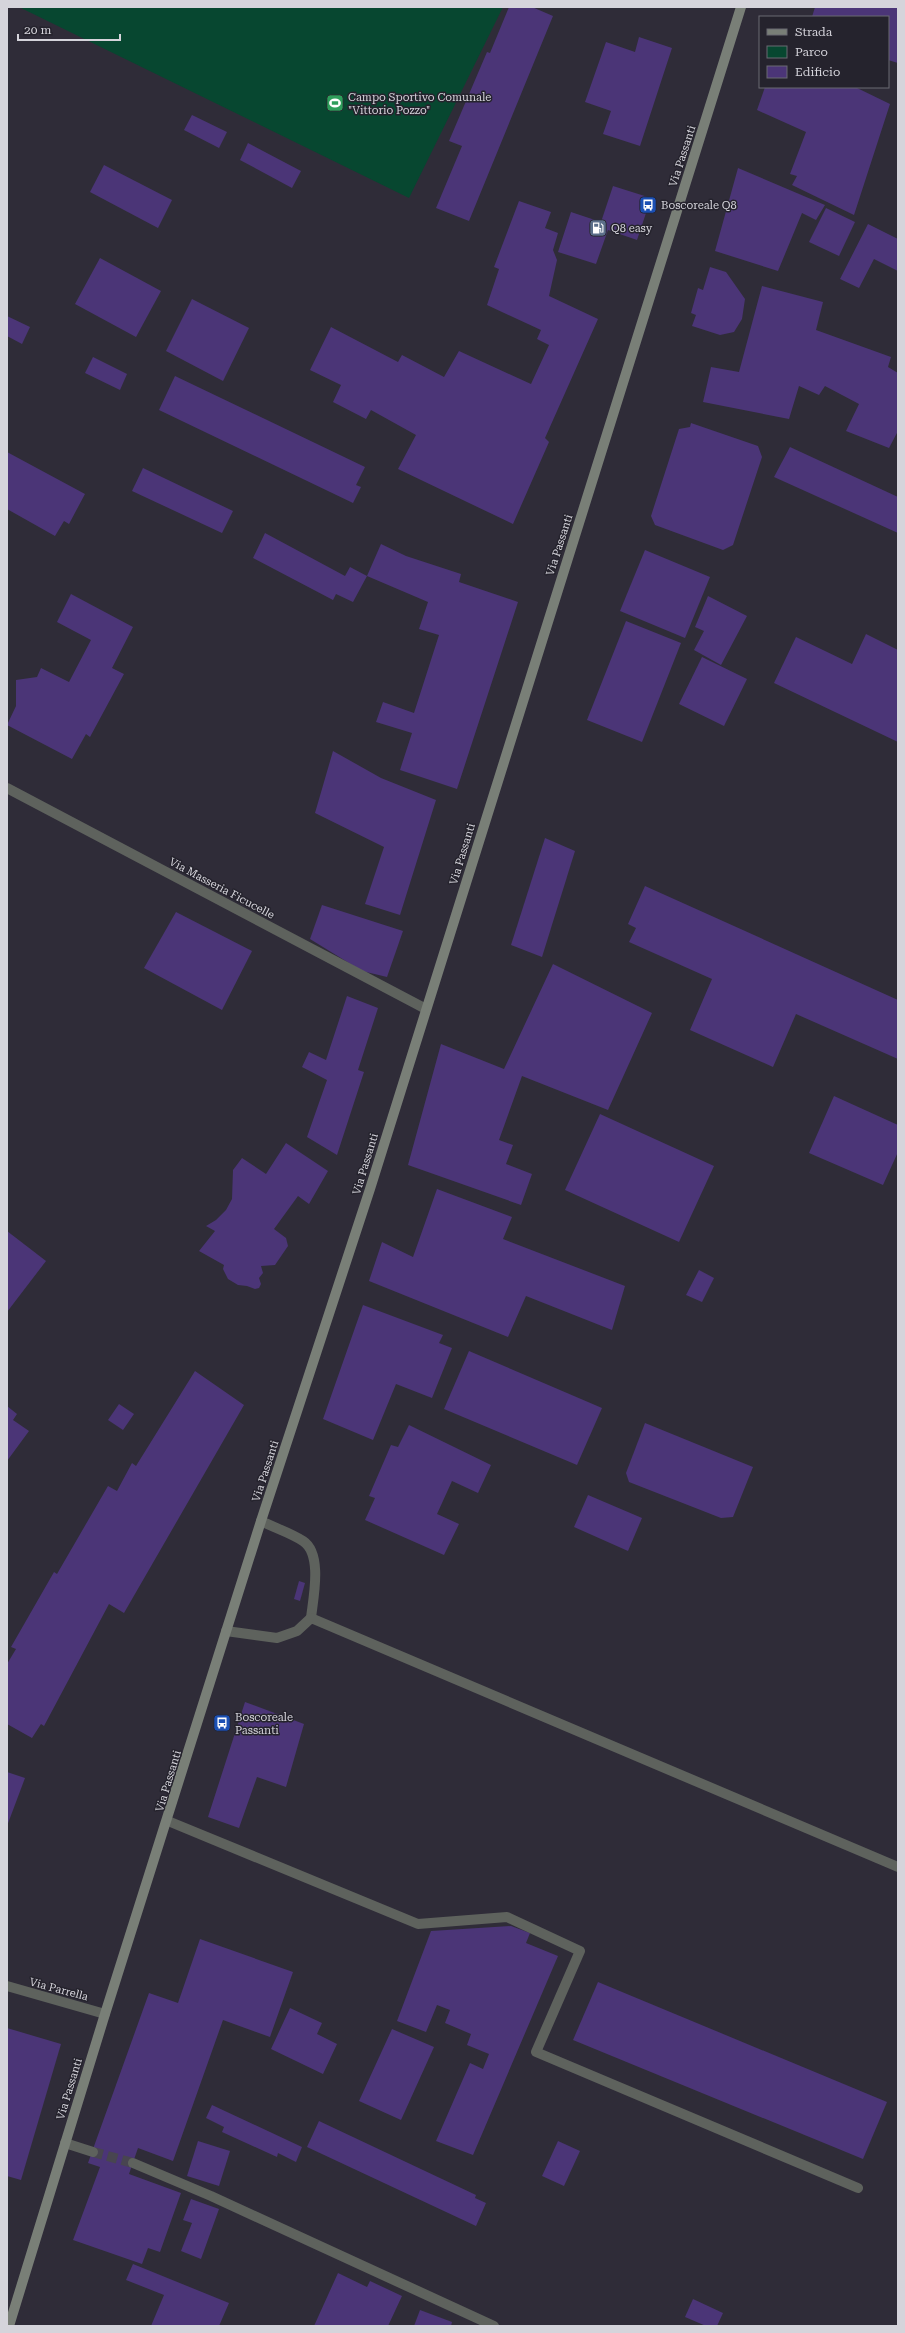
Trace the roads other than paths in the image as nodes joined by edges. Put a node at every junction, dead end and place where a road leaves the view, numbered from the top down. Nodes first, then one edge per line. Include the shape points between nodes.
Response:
1 (741, 7) edge
2 (7, 788) edge
3 (426, 1009) junction
4 (261, 1521) junction
5 (311, 1618) junction
6 (226, 1631) junction
7 (168, 1821) junction
8 (898, 1868) edge
9 (7, 1986) edge
10 (104, 2014) junction
11 (65, 2143) junction
12 (93, 2152) tunnel mouth
13 (133, 2163) tunnel mouth
14 (858, 2188) dead end
15 (9, 2326) edge
16 (494, 2326) edge

1 - 3 main road, Via Passanti
2 - 3 street, Via Masseria Ficucelle
3 - 4 main road, Via Passanti via 368,1197
4 - 5 street via 305,1542 314,1556
4 - 6 main road, Via Passanti
5 - 6 street via 297,1631 277,1638
5 - 8 street
6 - 7 main road, Via Passanti
7 - 10 main road, Via Passanti
7 - 14 street via 418,1924 507,1917 580,1951 536,2052
9 - 10 street, Via Parrella
10 - 11 main road, Via Passanti
11 - 12 street
11 - 15 main road, Via Passanti
13 - 16 street via 211,2196

